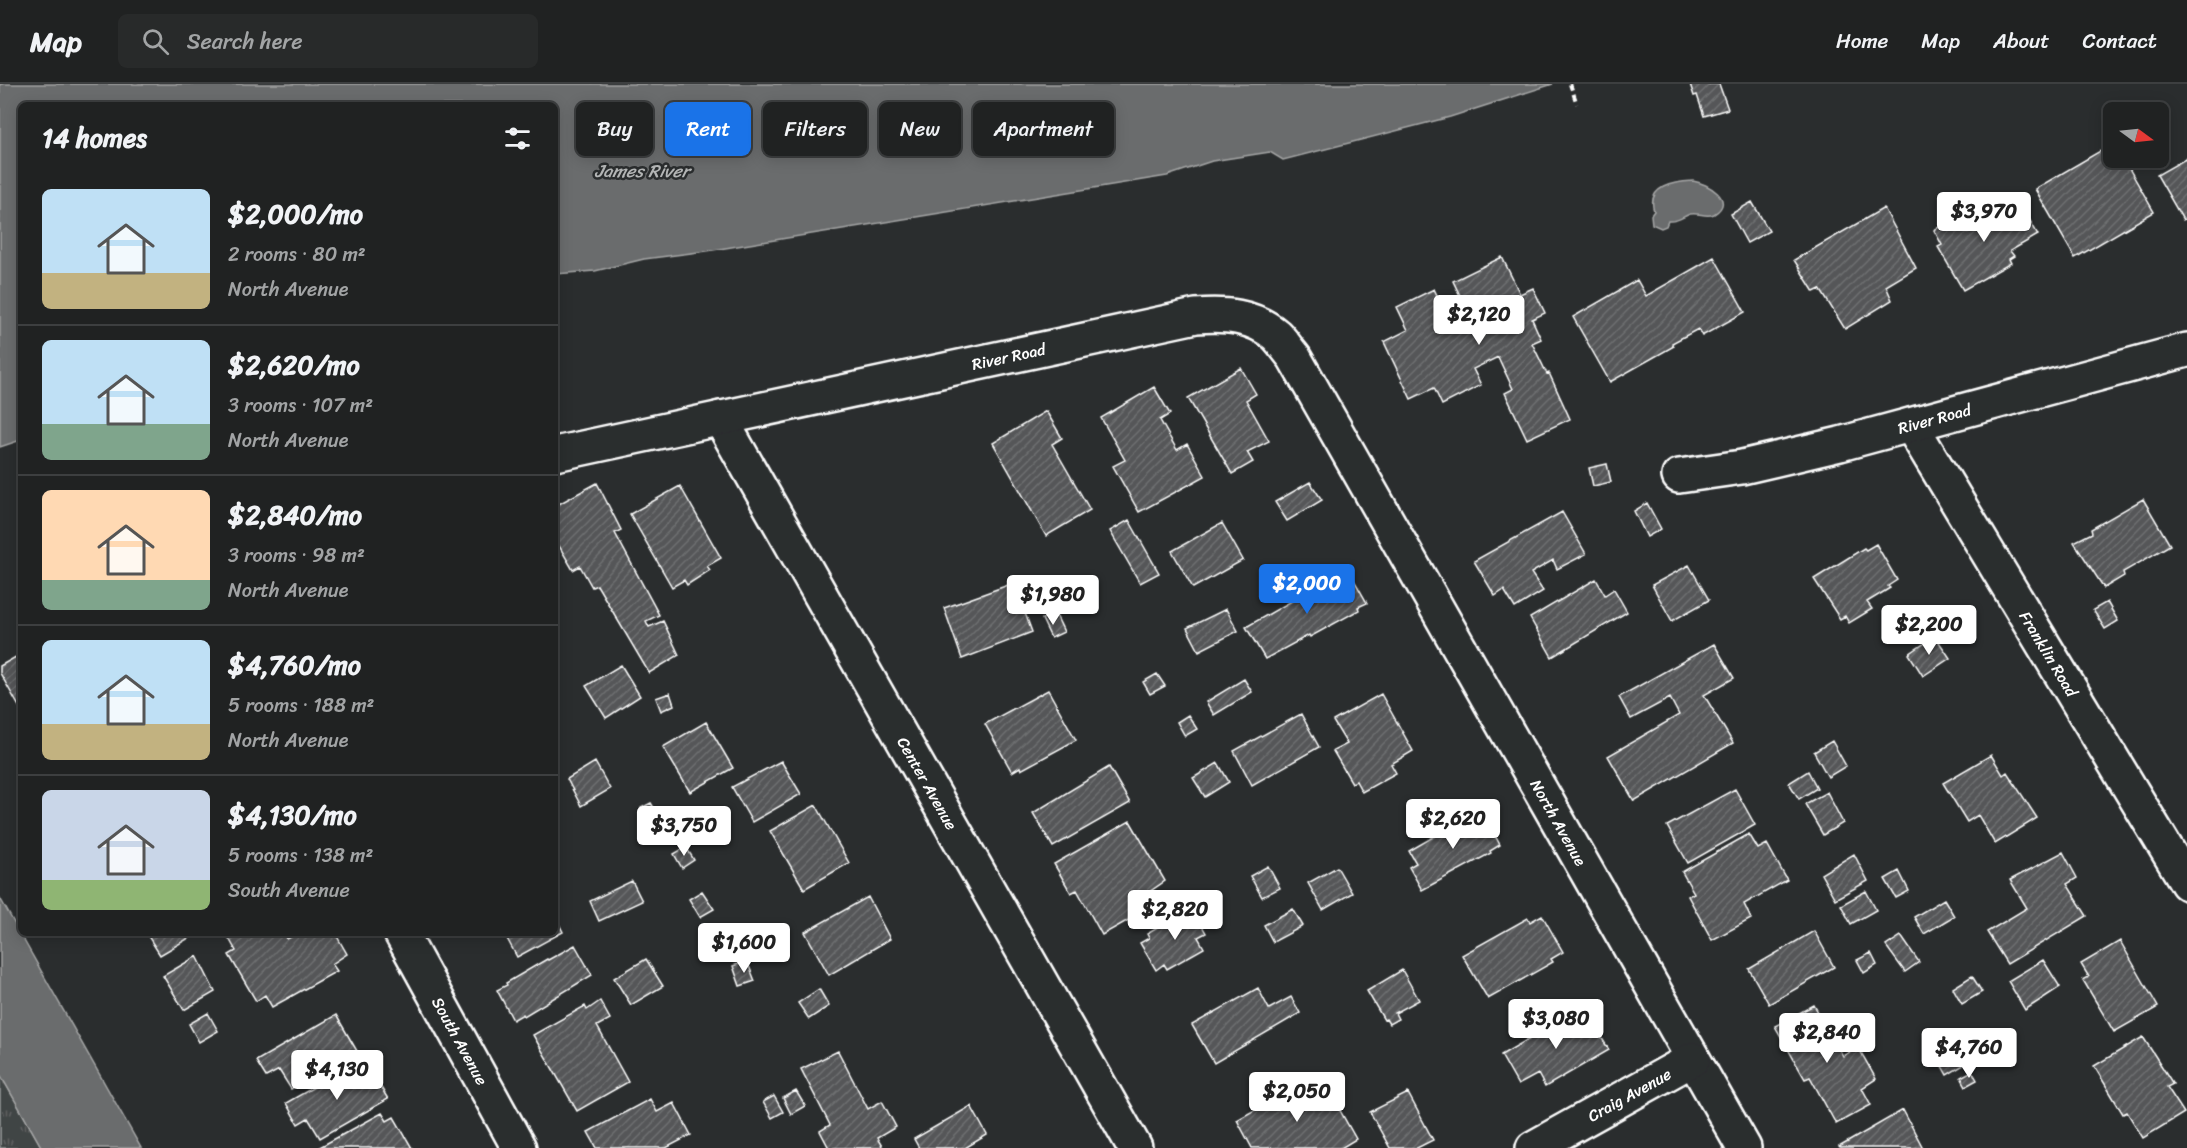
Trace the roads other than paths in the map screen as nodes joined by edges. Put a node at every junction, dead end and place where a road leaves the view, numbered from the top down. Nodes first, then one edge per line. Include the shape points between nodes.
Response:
1 (2187, 350) edge
2 (720, 418) junction
3 (1911, 424) junction
4 (558, 453) edge
5 (1679, 476) dead end
6 (1372, 495) joint
7 (2187, 883) edge
8 (403, 936) edge
9 (1693, 1059) junction
10 (519, 1148) edge
11 (1135, 1148) edge
12 (1533, 1148) edge
13 (1744, 1148) edge

1 - 3 street, River Road
2 - 4 street, River Road
2 - 6 street, River Road via 1196,316 1224,314 1251,321 1276,335 1294,357
2 - 11 street, Center Avenue
3 - 5 street, River Road via 1742,467
3 - 7 street, Franklin Road
6 - 9 street, North Avenue
8 - 10 street, South Avenue
9 - 12 street, Craig Avenue
9 - 13 street, North Avenue

